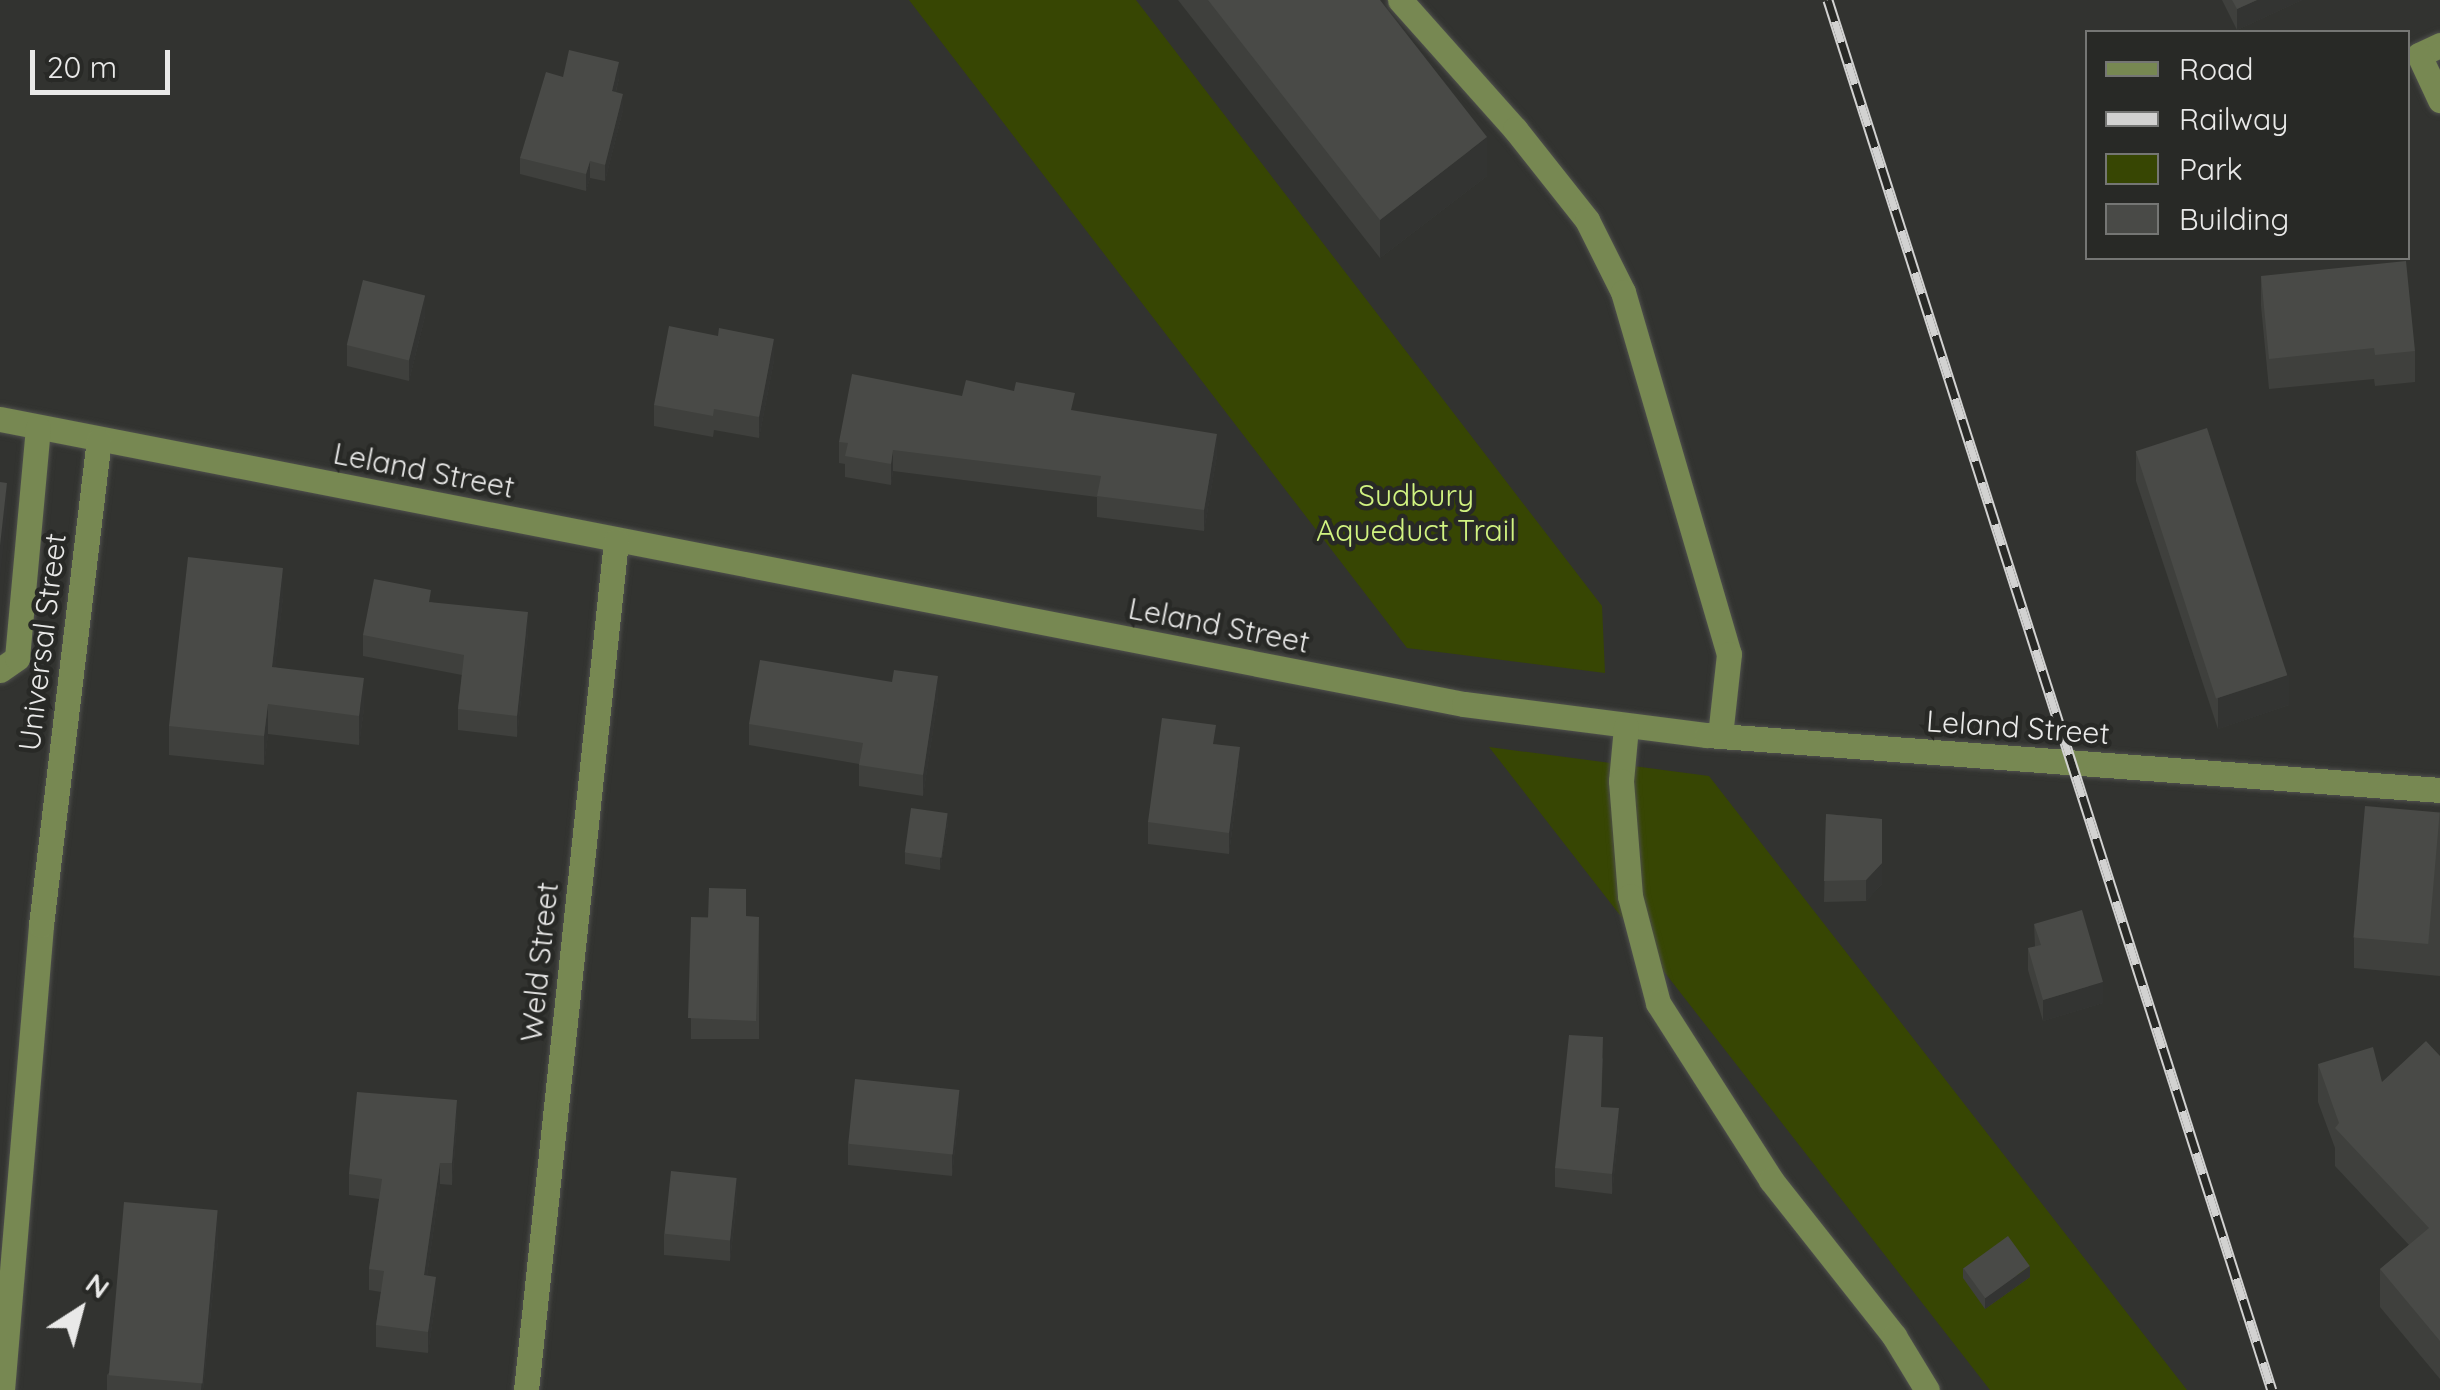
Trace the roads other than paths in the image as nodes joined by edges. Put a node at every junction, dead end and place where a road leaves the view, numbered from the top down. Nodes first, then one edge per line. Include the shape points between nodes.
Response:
1 (1400, 0) edge
2 (2440, 45) edge
3 (2440, 100) edge
4 (0, 419) edge
5 (38, 428) junction
6 (99, 440) junction
7 (616, 541) junction
8 (0, 670) edge
9 (1626, 726) junction
10 (1720, 736) junction
11 (2440, 790) edge
12 (2, 1390) edge
13 (526, 1390) edge
14 (1927, 1390) edge

1 - 10 street via 1587,220 1623,292 1729,654
2 - 3 street via 2419,54
4 - 5 street, Leland Street
5 - 6 street, Leland Street
5 - 8 street via 17,658
6 - 7 street, Leland Street
6 - 12 street, Universal Street via 41,925
7 - 9 street, Leland Street via 1464,704
7 - 13 street, Weld Street
9 - 10 street, Leland Street
9 - 14 street via 1622,781 1630,896 1658,1002 1771,1180 1894,1336
10 - 11 street, Leland Street

